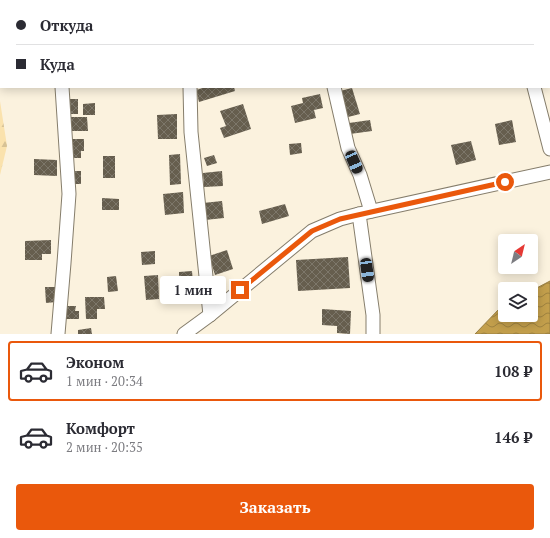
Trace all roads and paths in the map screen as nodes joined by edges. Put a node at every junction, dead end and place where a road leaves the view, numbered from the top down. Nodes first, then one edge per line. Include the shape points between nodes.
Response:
1 (62, 88) edge
2 (190, 88) edge
3 (334, 88) edge
4 (534, 88) edge
5 (550, 149) edge
6 (550, 172) edge
7 (365, 213) junction
8 (210, 315) junction
9 (58, 334) edge
10 (184, 334) edge
11 (373, 334) edge

1 - 9 street via 69,194
2 - 8 street via 191,132
3 - 7 street via 348,148 360,175
4 - 5 street
6 - 7 street
7 - 8 street via 340,219 312,231
7 - 11 street
8 - 10 street

